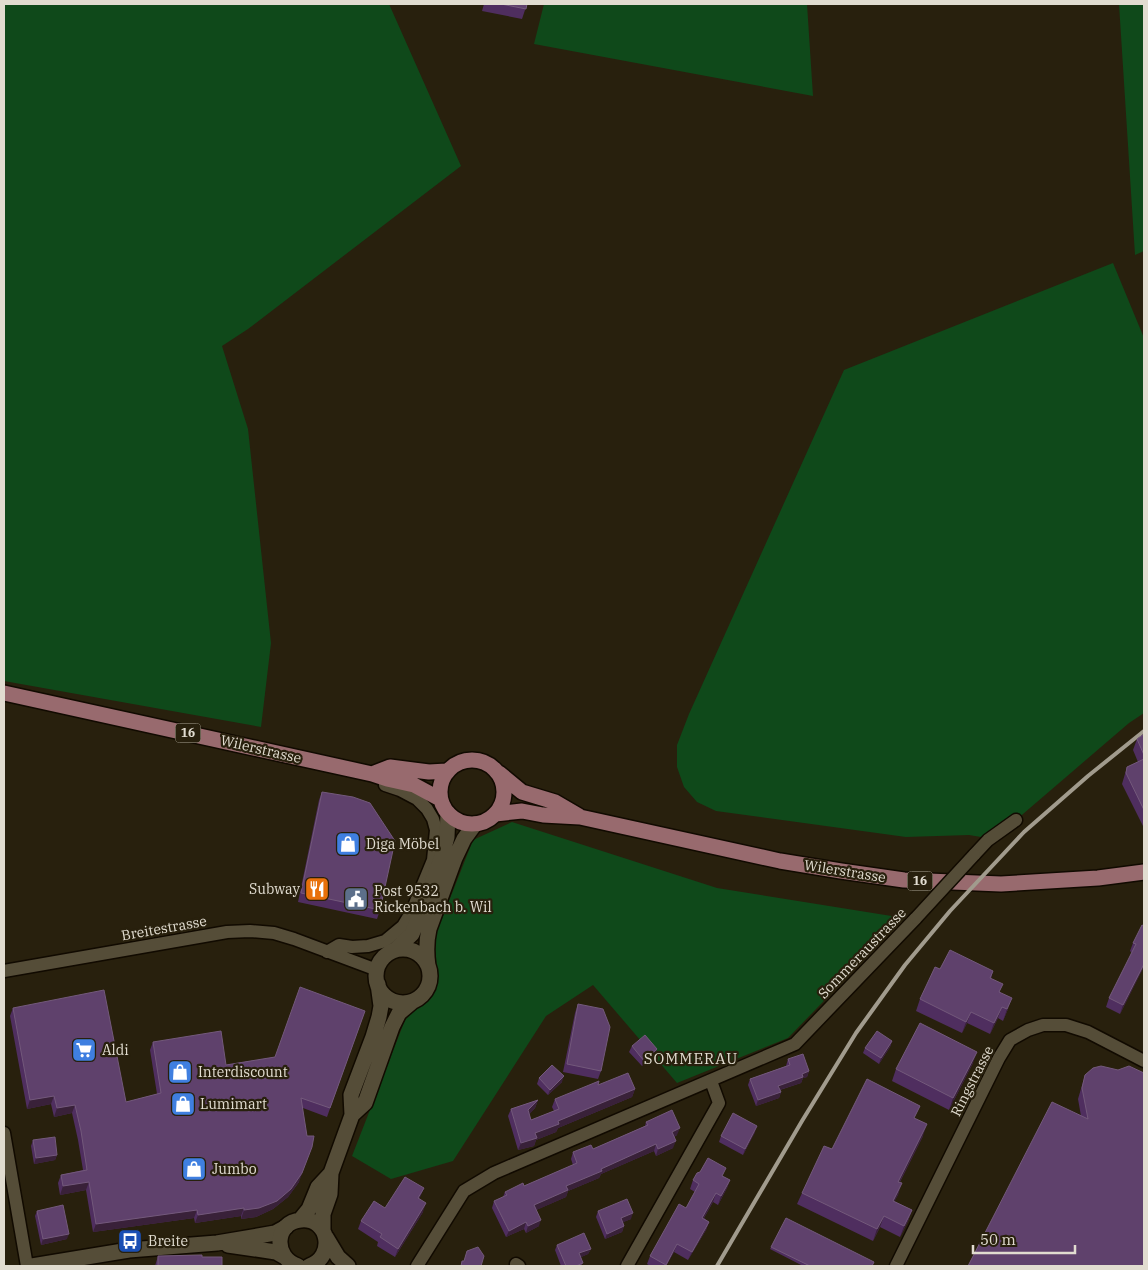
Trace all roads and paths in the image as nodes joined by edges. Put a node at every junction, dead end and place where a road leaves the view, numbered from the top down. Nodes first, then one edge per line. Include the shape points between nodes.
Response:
1 (4, 693) edge
2 (447, 771) junction
3 (499, 773) junction
4 (372, 774) junction
5 (440, 799) junction
6 (448, 813) junction
7 (495, 814) junction
8 (580, 817) junction
9 (1016, 820) dead end
10 (475, 824) junction
11 (1144, 872) edge
12 (395, 950) junction
13 (326, 952) junction
14 (429, 968) junction
15 (4, 971) edge
16 (378, 977) junction
17 (412, 1002) junction
18 (1144, 1061) edge
19 (711, 1081) junction
20 (352, 1115) junction
21 (4, 1133) edge
22 (331, 1174) junction
23 (300, 1220) junction
24 (286, 1228) junction
25 (324, 1234) junction
26 (217, 1243) junction
27 (301, 1265) edge
28 (26, 1266) edge
29 (32, 1266) edge
30 (348, 1266) edge
31 (417, 1266) edge
32 (627, 1266) edge
33 (896, 1266) edge

1 - 4 main road, Wilerstrasse / 16
2 - 3 main road via 464,760 474,759 492,766
2 - 4 main road, Wilerstrasse / 16 via 390,767
2 - 5 main road via 442,779
3 - 7 main road via 504,783 504,794 502,805
3 - 8 main road, Wilerstrasse / 16 via 522,792 555,802
4 - 5 main road, Wilerstrasse / 16 via 414,785
4 - 13 street via 385,786 400,790 427,808 436,830 433,860 403,926 385,941 368,946 339,945
5 - 6 main road
6 - 10 main road via 455,820
6 - 12 main road via 447,837 424,907 412,934
7 - 8 main road, Wilerstrasse / 16 via 522,811
7 - 10 main road
8 - 11 main road, Wilerstrasse / 16 via 780,861 904,880 1000,884
9 - 19 street, Sommeraustrasse, bridge via 988,840 795,1044
10 - 14 main road via 455,858 429,929 426,952
12 - 14 main road via 413,951 424,959
12 - 16 main road via 380,962
13 - 15 street, Breitestrasse via 274,933 250,930
13 - 16 street, Breitestrasse
14 - 17 main road via 430,982 426,990
16 - 17 main road via 382,993 389,999
16 - 20 main road via 379,1017 351,1096
17 - 20 main road via 399,1013 365,1103
18 - 33 street, Ringstrasse via 1088,1032 1066,1025 1043,1025 1010,1040
19 - 31 street, Sommeraustrasse via 494,1173 464,1191
19 - 32 street via 718,1103
20 - 22 main road
21 - 28 street
22 - 23 main road via 318,1186 309,1209
22 - 25 main road via 330,1194 323,1214
23 - 24 main road
23 - 25 main road via 313,1222
24 - 26 main road via 275,1233
24 - 27 main road via 280,1249
25 - 27 main road via 327,1244 323,1257
25 - 30 main road via 338,1257
26 - 27 main road via 276,1252
26 - 29 main road via 129,1250

